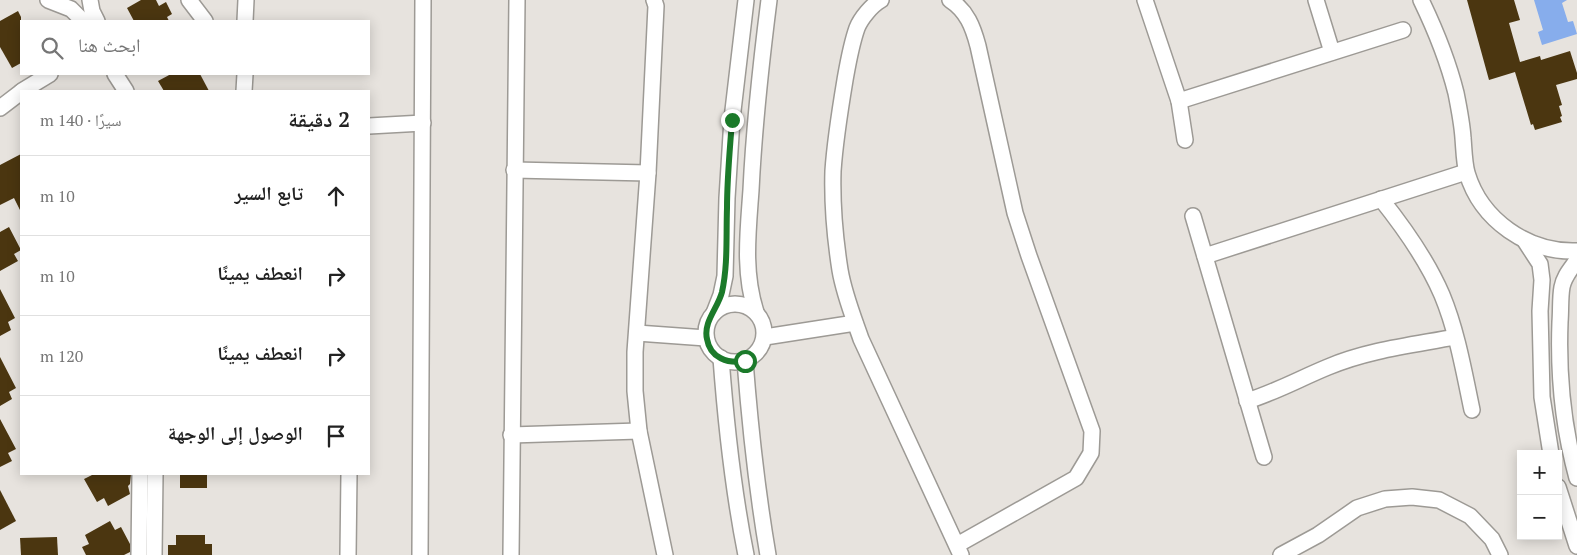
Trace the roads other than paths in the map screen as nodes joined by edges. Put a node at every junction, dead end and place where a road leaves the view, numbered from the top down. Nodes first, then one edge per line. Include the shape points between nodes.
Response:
1 (48, 0) edge
2 (88, 0) edge
3 (189, 0) edge
4 (246, 0) edge
5 (423, 0) edge
6 (517, 0) edge
7 (654, 0) edge
8 (746, 0) edge
9 (769, 0) edge
10 (882, 0) edge
11 (950, 0) edge
12 (1145, 0) edge
13 (1316, 0) edge
14 (1421, 0) edge
15 (71, 9) junction
16 (82, 20) edge
17 (96, 20) edge
18 (204, 20) edge
19 (246, 20) edge
20 (1403, 30) dead end
21 (1332, 52) junction
22 (48, 75) edge
23 (116, 75) edge
24 (129, 75) edge
25 (244, 75) edge
26 (25, 90) edge
27 (125, 90) edge
28 (137, 90) edge
29 (244, 90) edge
30 (20, 93) edge
31 (1179, 100) junction
32 (0, 108) edge
33 (423, 123) junction
34 (370, 126) edge
35 (1186, 140) dead end
36 (514, 170) junction
37 (1466, 172) junction
38 (648, 174) junction
39 (1380, 199) junction
40 (1193, 216) dead end
41 (1525, 240) junction
42 (1577, 251) edge
43 (1205, 256) junction
44 (1577, 260) edge
45 (756, 312) junction
46 (714, 313) junction
47 (855, 323) junction
48 (637, 333) junction
49 (765, 337) junction
50 (1455, 337) junction
51 (706, 338) junction
52 (720, 358) junction
53 (745, 361) junction
54 (1247, 401) junction
55 (1472, 410) dead end
56 (639, 430) junction
57 (511, 435) junction
58 (1550, 450) edge
59 (1264, 457) dead end
60 (140, 475) edge
61 (154, 475) edge
62 (349, 475) edge
63 (1577, 478) edge
64 (1561, 495) edge
65 (1577, 546) edge
66 (959, 550) edge
67 (139, 555) edge
68 (154, 555) edge
69 (348, 555) edge
70 (420, 555) edge
71 (511, 555) edge
72 (664, 555) edge
73 (746, 555) edge
74 (768, 555) edge
75 (1281, 555) edge
76 (1500, 555) edge

1 - 15 street
2 - 15 street
2 - 17 street
3 - 18 street
4 - 19 street
5 - 33 street
6 - 36 street
7 - 38 street
8 - 46 street via 732,120 725,276
9 - 45 street via 746,255
10 - 47 street via 857,28 848,64 833,172 840,272
11 - 66 street via 971,22 1015,213 1092,431 1091,453 1076,478
12 - 31 street
13 - 21 street
14 - 37 street via 1456,92
15 - 16 street
20 - 21 street
21 - 31 street
22 - 26 street
23 - 27 street
24 - 28 street
25 - 29 street
30 - 32 street
31 - 35 street
33 - 34 street
33 - 70 street
36 - 38 street
36 - 57 street
37 - 39 street
37 - 41 street via 1477,196 1493,218
38 - 48 street
39 - 43 street
39 - 50 street via 1425,261 1442,296
40 - 43 street
41 - 42 street via 1545,248
41 - 58 street via 1540,264 1542,280 1542,397
43 - 54 street
44 - 63 street via 1562,287 1560,378
45 - 46 street via 740,304 730,304
45 - 49 street via 762,319
46 - 51 street via 706,329
47 - 49 street
47 - 66 street
48 - 51 street
48 - 56 street via 635,391
49 - 53 street via 758,352
50 - 54 street via 1364,355 1329,366
50 - 55 street
51 - 52 street
52 - 53 street via 728,362
52 - 73 street via 727,436
53 - 74 street via 750,426
54 - 59 street
56 - 57 street
56 - 72 street
57 - 71 street
60 - 67 street
61 - 68 street
62 - 69 street
64 - 65 street
75 - 76 street via 1357,508 1385,499 1412,497 1439,500 1470,516 1492,539

